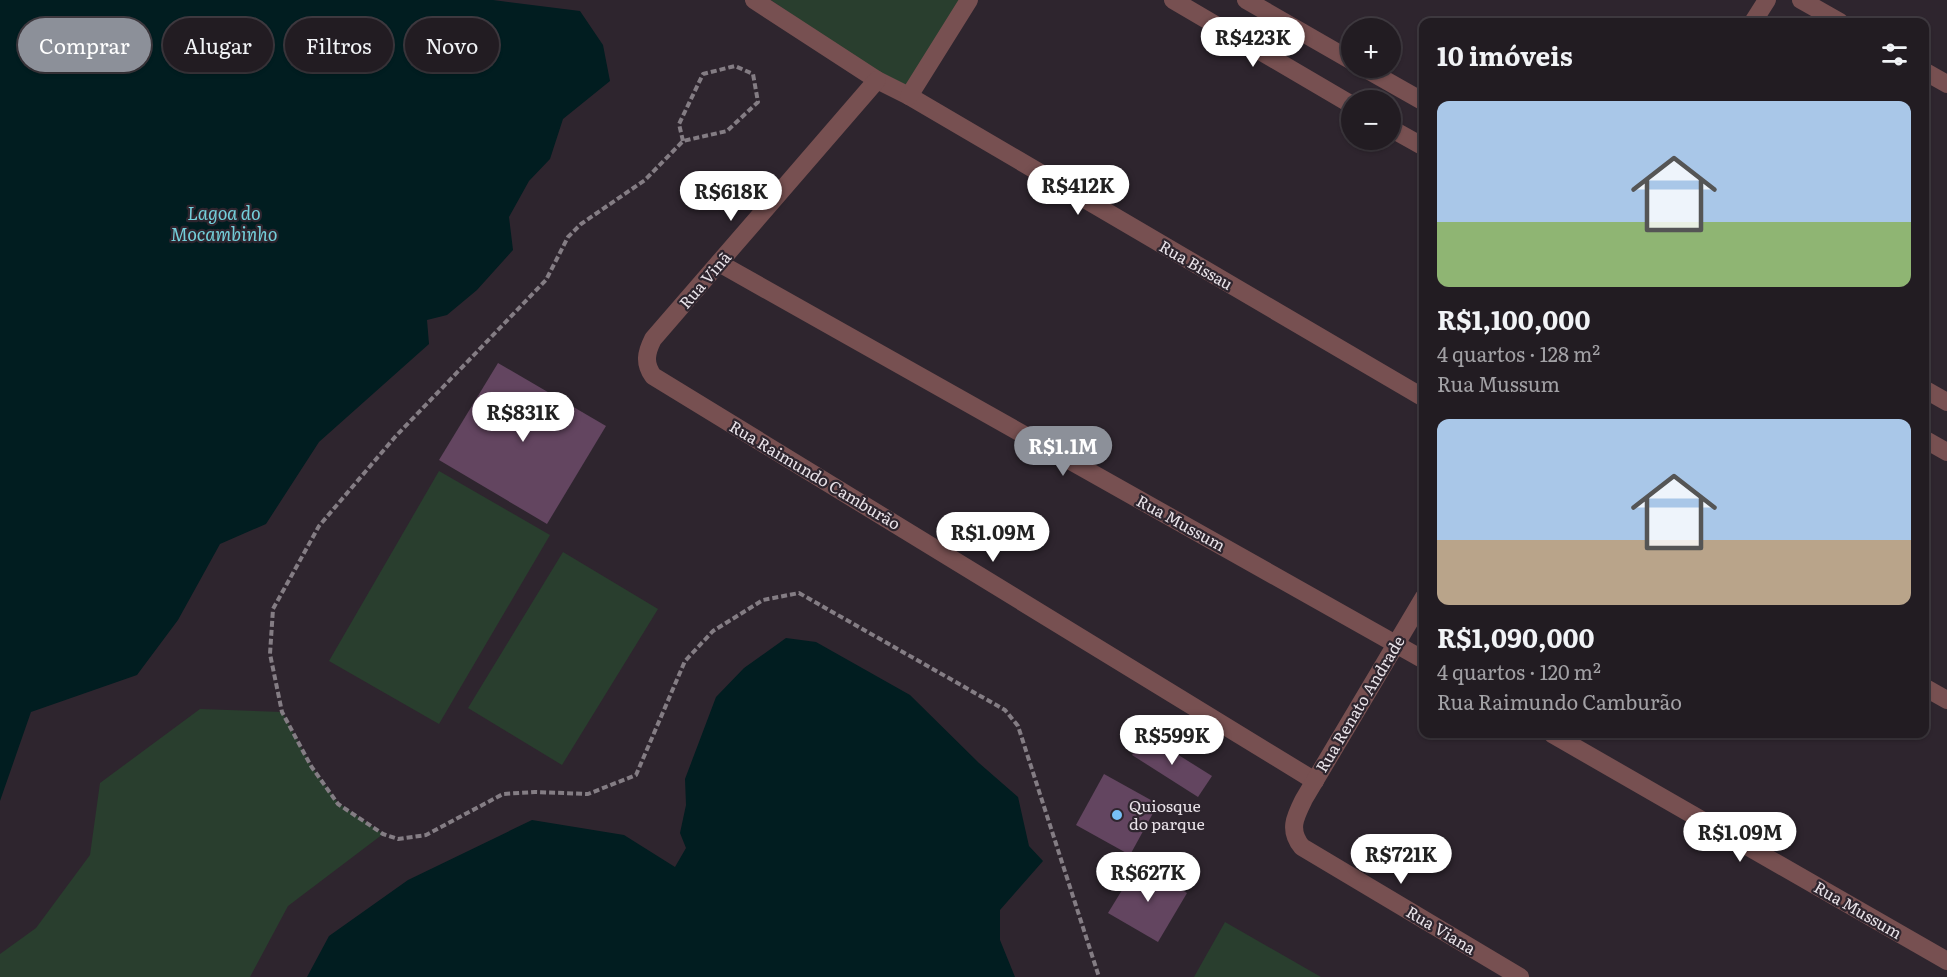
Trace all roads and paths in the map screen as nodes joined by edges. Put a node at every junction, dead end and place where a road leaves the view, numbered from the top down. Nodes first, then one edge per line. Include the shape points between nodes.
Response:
1 (754, 0) edge
2 (969, 0) edge
3 (1173, 0) edge
4 (1246, 0) edge
5 (1767, 0) edge
6 (1801, 0) edge
7 (1756, 18) edge
8 (1833, 18) edge
9 (1341, 55) edge
10 (1929, 74) edge
11 (1382, 78) edge
12 (877, 80) junction
13 (1947, 84) edge
14 (909, 96) junction
15 (1341, 99) edge
16 (1419, 99) edge
17 (1401, 134) edge
18 (683, 141) junction
19 (1419, 144) edge
20 (720, 263) junction
21 (653, 376) joint
22 (1929, 392) edge
23 (1419, 395) edge
24 (1947, 402) edge
25 (1929, 443) edge
26 (1947, 453) edge
27 (1419, 605) edge
28 (1396, 644) junction
29 (1419, 657) edge
30 (1929, 690) edge
31 (1947, 700) edge
32 (1559, 738) edge
33 (1315, 781) junction
34 (1947, 961) edge
35 (1099, 977) edge
36 (1520, 977) edge

1 - 12 street, Rua Bissau
2 - 14 street
3 - 15 street
4 - 9 street
5 - 7 street
6 - 8 street
10 - 13 street
11 - 16 street
12 - 14 street, Rua Bissau
12 - 20 street, Rua Vinã
14 - 23 street, Rua Bissau
17 - 19 street
18 - 18 path via 727,131 758,102 753,74 735,66 703,74 679,124
18 - 35 path via 645,180 568,237 546,280 395,437 319,526 273,609 270,654 282,712 311,766 338,804 383,834 398,839 426,835 502,794 588,794 636,775 685,662 713,632 763,600 799,593 1005,710 1018,726
20 - 21 street, Rua Vinã via 653,339 646,357
20 - 28 street, Rua Mussum
21 - 33 street, Rua Raimundo Camburão
22 - 24 street
25 - 26 street
27 - 28 street, Rua Renato Andrade
28 - 29 street, Rua Mussum
28 - 33 street, Rua Renato Andrade
30 - 31 street
32 - 34 street, Rua Mussum
33 - 36 street, Rua Viana via 1295,817 1295,838 1302,847

